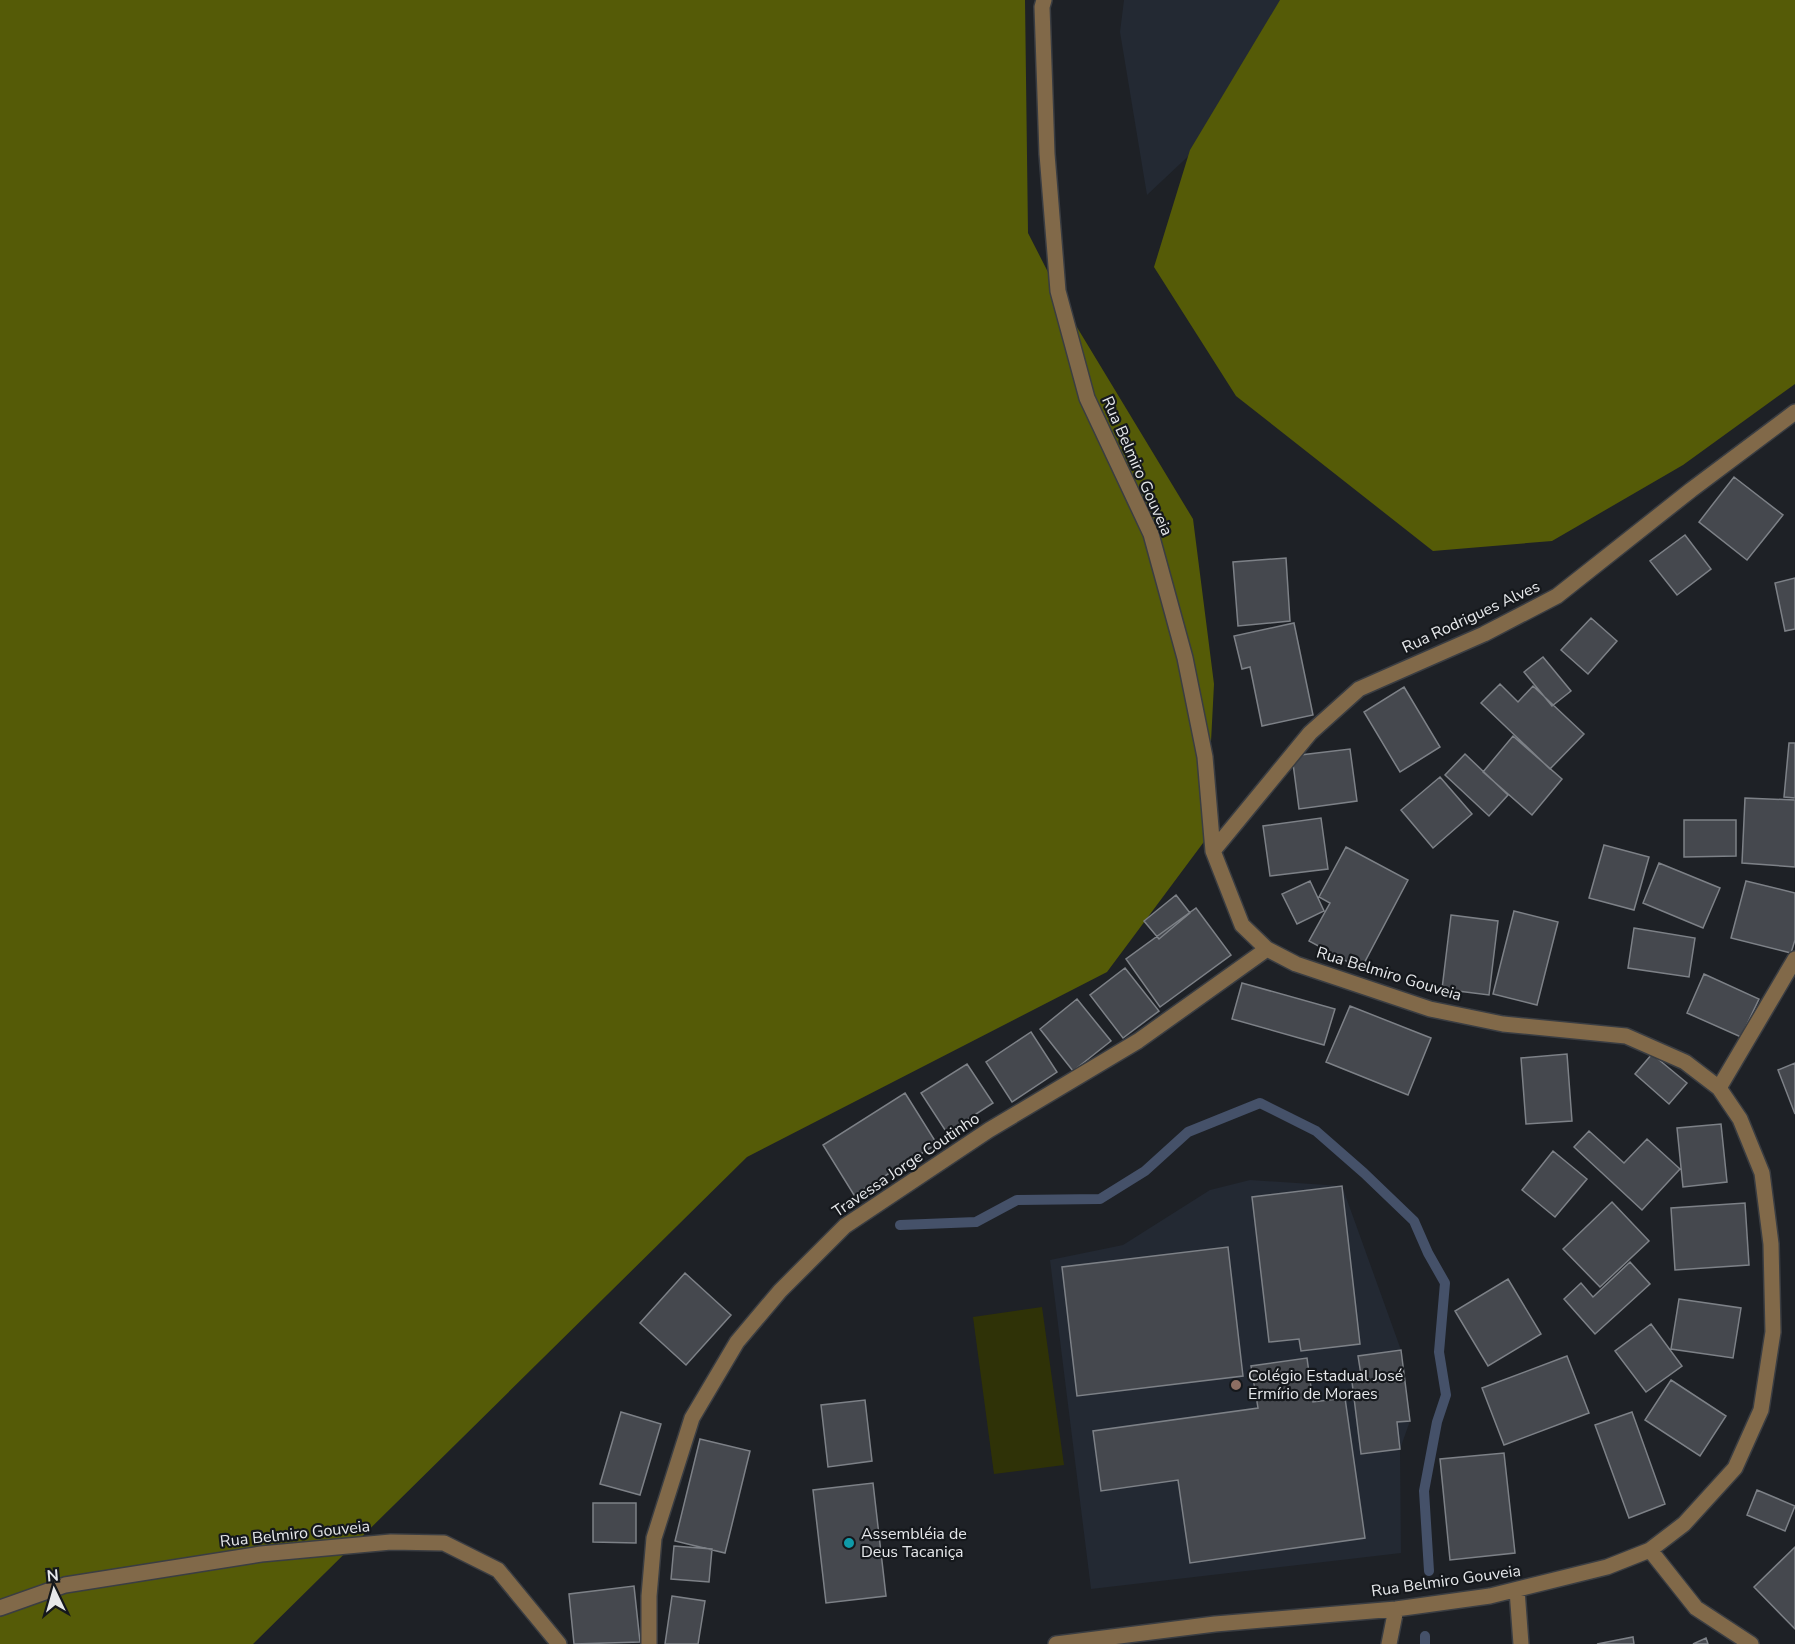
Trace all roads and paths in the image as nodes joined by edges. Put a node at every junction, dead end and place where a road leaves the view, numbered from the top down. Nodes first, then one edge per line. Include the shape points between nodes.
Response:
1 (1044, 0) edge
2 (1795, 412) edge
3 (1213, 851) junction
4 (1267, 949) junction
5 (1795, 959) edge
6 (1719, 1088) junction
7 (1650, 1550) junction
8 (1517, 1590) junction
9 (0, 1608) edge
10 (1396, 1609) junction
11 (559, 1644) edge
12 (649, 1644) edge
13 (1056, 1644) edge
14 (1389, 1644) edge
15 (1521, 1644) edge
16 (1751, 1644) edge

1 - 3 street, Rua Belmiro Gouveia via 1047,153 1058,291 1087,398 1150,534 1182,646 1205,757
2 - 3 street, Rua Rodrigues Alves via 1557,596 1484,634 1359,689 1310,733
3 - 4 street, Rua Belmiro Gouveia via 1242,926
4 - 6 street, Rua Belmiro Gouveia via 1296,964 1430,1009 1503,1024 1626,1035 1685,1062
4 - 12 street, Travessa Jorge Coutinho via 1137,1041 989,1130 845,1226 780,1291 737,1342 692,1418 654,1538
5 - 6 street
6 - 7 street, Rua Belmiro Gouveia via 1740,1119 1762,1173 1771,1244 1773,1332 1761,1410 1735,1468 1684,1524
7 - 8 street, Rua Belmiro Gouveia via 1607,1567
7 - 16 street via 1696,1608
8 - 10 street, Rua Belmiro Gouveia
8 - 15 street
9 - 11 street, Rua Belmiro Gouveia via 65,1585 261,1554 391,1542 444,1543 498,1570
10 - 13 street, Rua Belmiro Gouveia via 1215,1624
10 - 14 street

